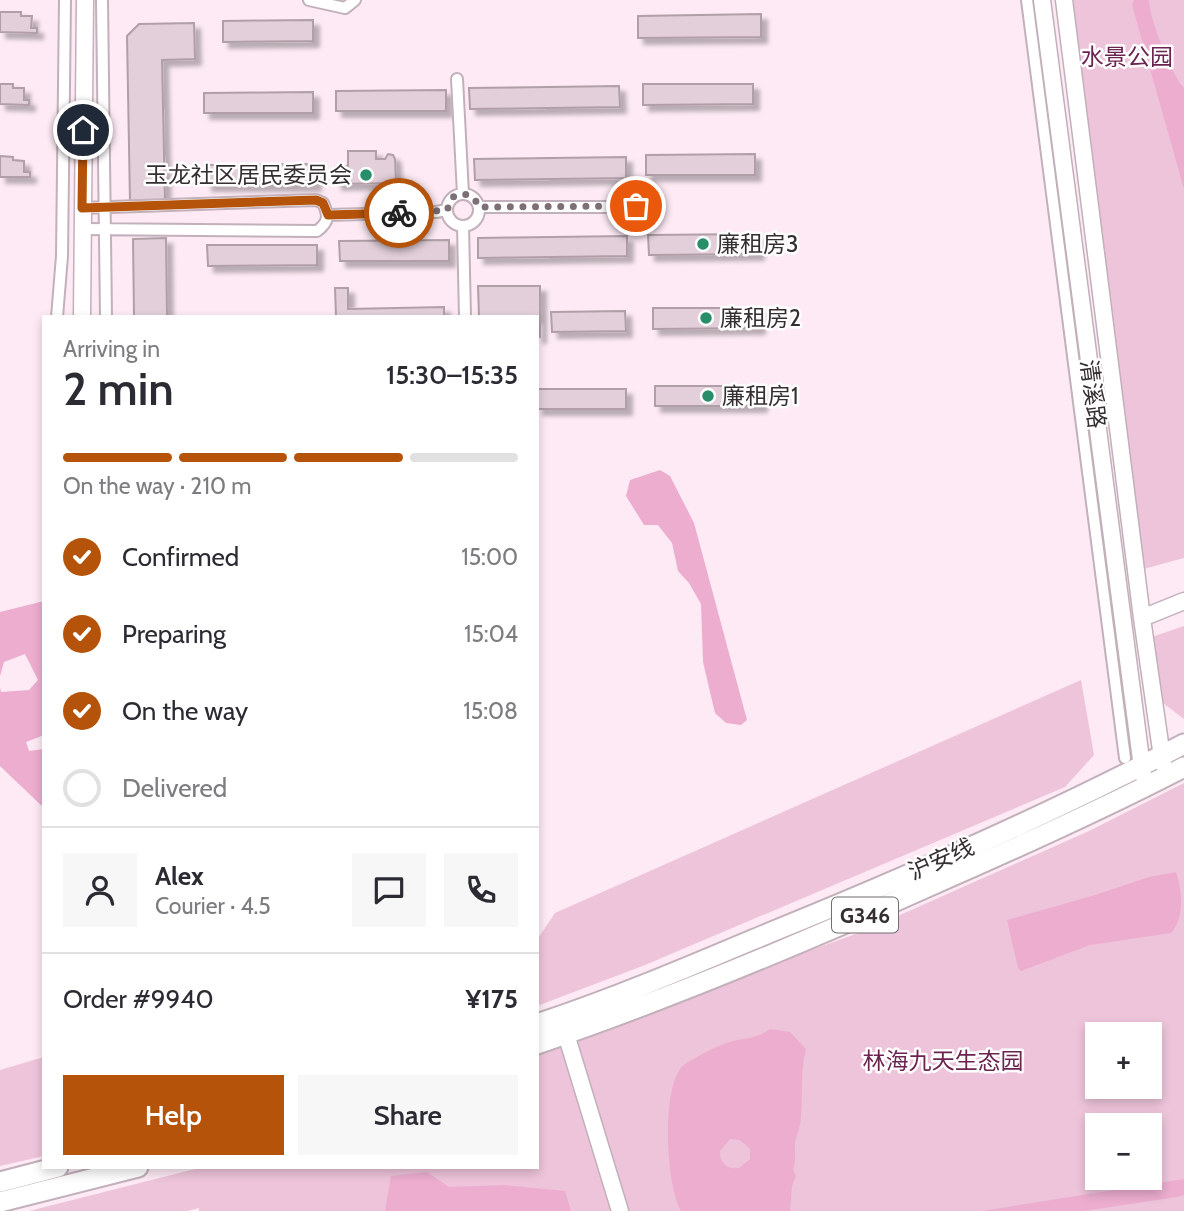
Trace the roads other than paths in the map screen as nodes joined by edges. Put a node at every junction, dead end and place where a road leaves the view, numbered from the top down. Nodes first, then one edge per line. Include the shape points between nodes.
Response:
1 (65, 0) edge
2 (85, 0) edge
3 (102, 0) edge
4 (309, 0) edge
5 (355, 0) edge
6 (1027, 0) edge
7 (1042, 0) edge
8 (1064, 0) edge
9 (457, 79) dead end
10 (463, 194) junction
11 (636, 206) dead end
12 (479, 207) junction
13 (82, 208) junction
14 (447, 210) junction
15 (328, 215) junction
16 (463, 226) junction
17 (82, 229) junction
18 (57, 315) edge
19 (82, 315) edge
20 (106, 315) edge
21 (465, 315) edge
22 (1184, 601) edge
23 (1142, 618) junction
24 (1184, 744) edge
25 (1162, 755) junction
26 (1133, 762) junction
27 (1184, 767) edge
28 (1165, 777) junction
29 (1144, 788) junction
30 (539, 1023) edge
31 (566, 1034) junction
32 (539, 1043) edge
33 (50, 1169) edge
34 (130, 1169) edge
35 (0, 1182) edge
36 (0, 1202) edge
37 (620, 1211) edge

1 - 18 street
2 - 13 main road
3 - 20 street
4 - 5 street via 345,8
6 - 26 street
7 - 26 main road, 清溪路
8 - 23 main road, 清溪路
9 - 10 street
10 - 12 street
10 - 14 street via 453,197
11 - 12 street
12 - 16 street via 473,222
13 - 15 street via 316,200 323,203
13 - 17 main road
14 - 15 street
14 - 16 street via 450,219
15 - 17 street via 317,231
16 - 21 street
17 - 19 main road
22 - 23 main road
23 - 25 main road, 清溪路
24 - 25 highway, 沪安线 / G346
25 - 26 highway, 沪安线 / G346
25 - 28 main road, 清溪路
26 - 29 main road, 清溪路
26 - 30 highway, 沪安线 / G346 via 860,896
27 - 28 highway, 沪安线 / G346
28 - 29 highway, 沪安线 / G346
29 - 31 highway, 沪安线 / G346 via 866,914
31 - 32 highway, 沪安线 / G346
31 - 37 main road
33 - 35 highway
34 - 36 highway

